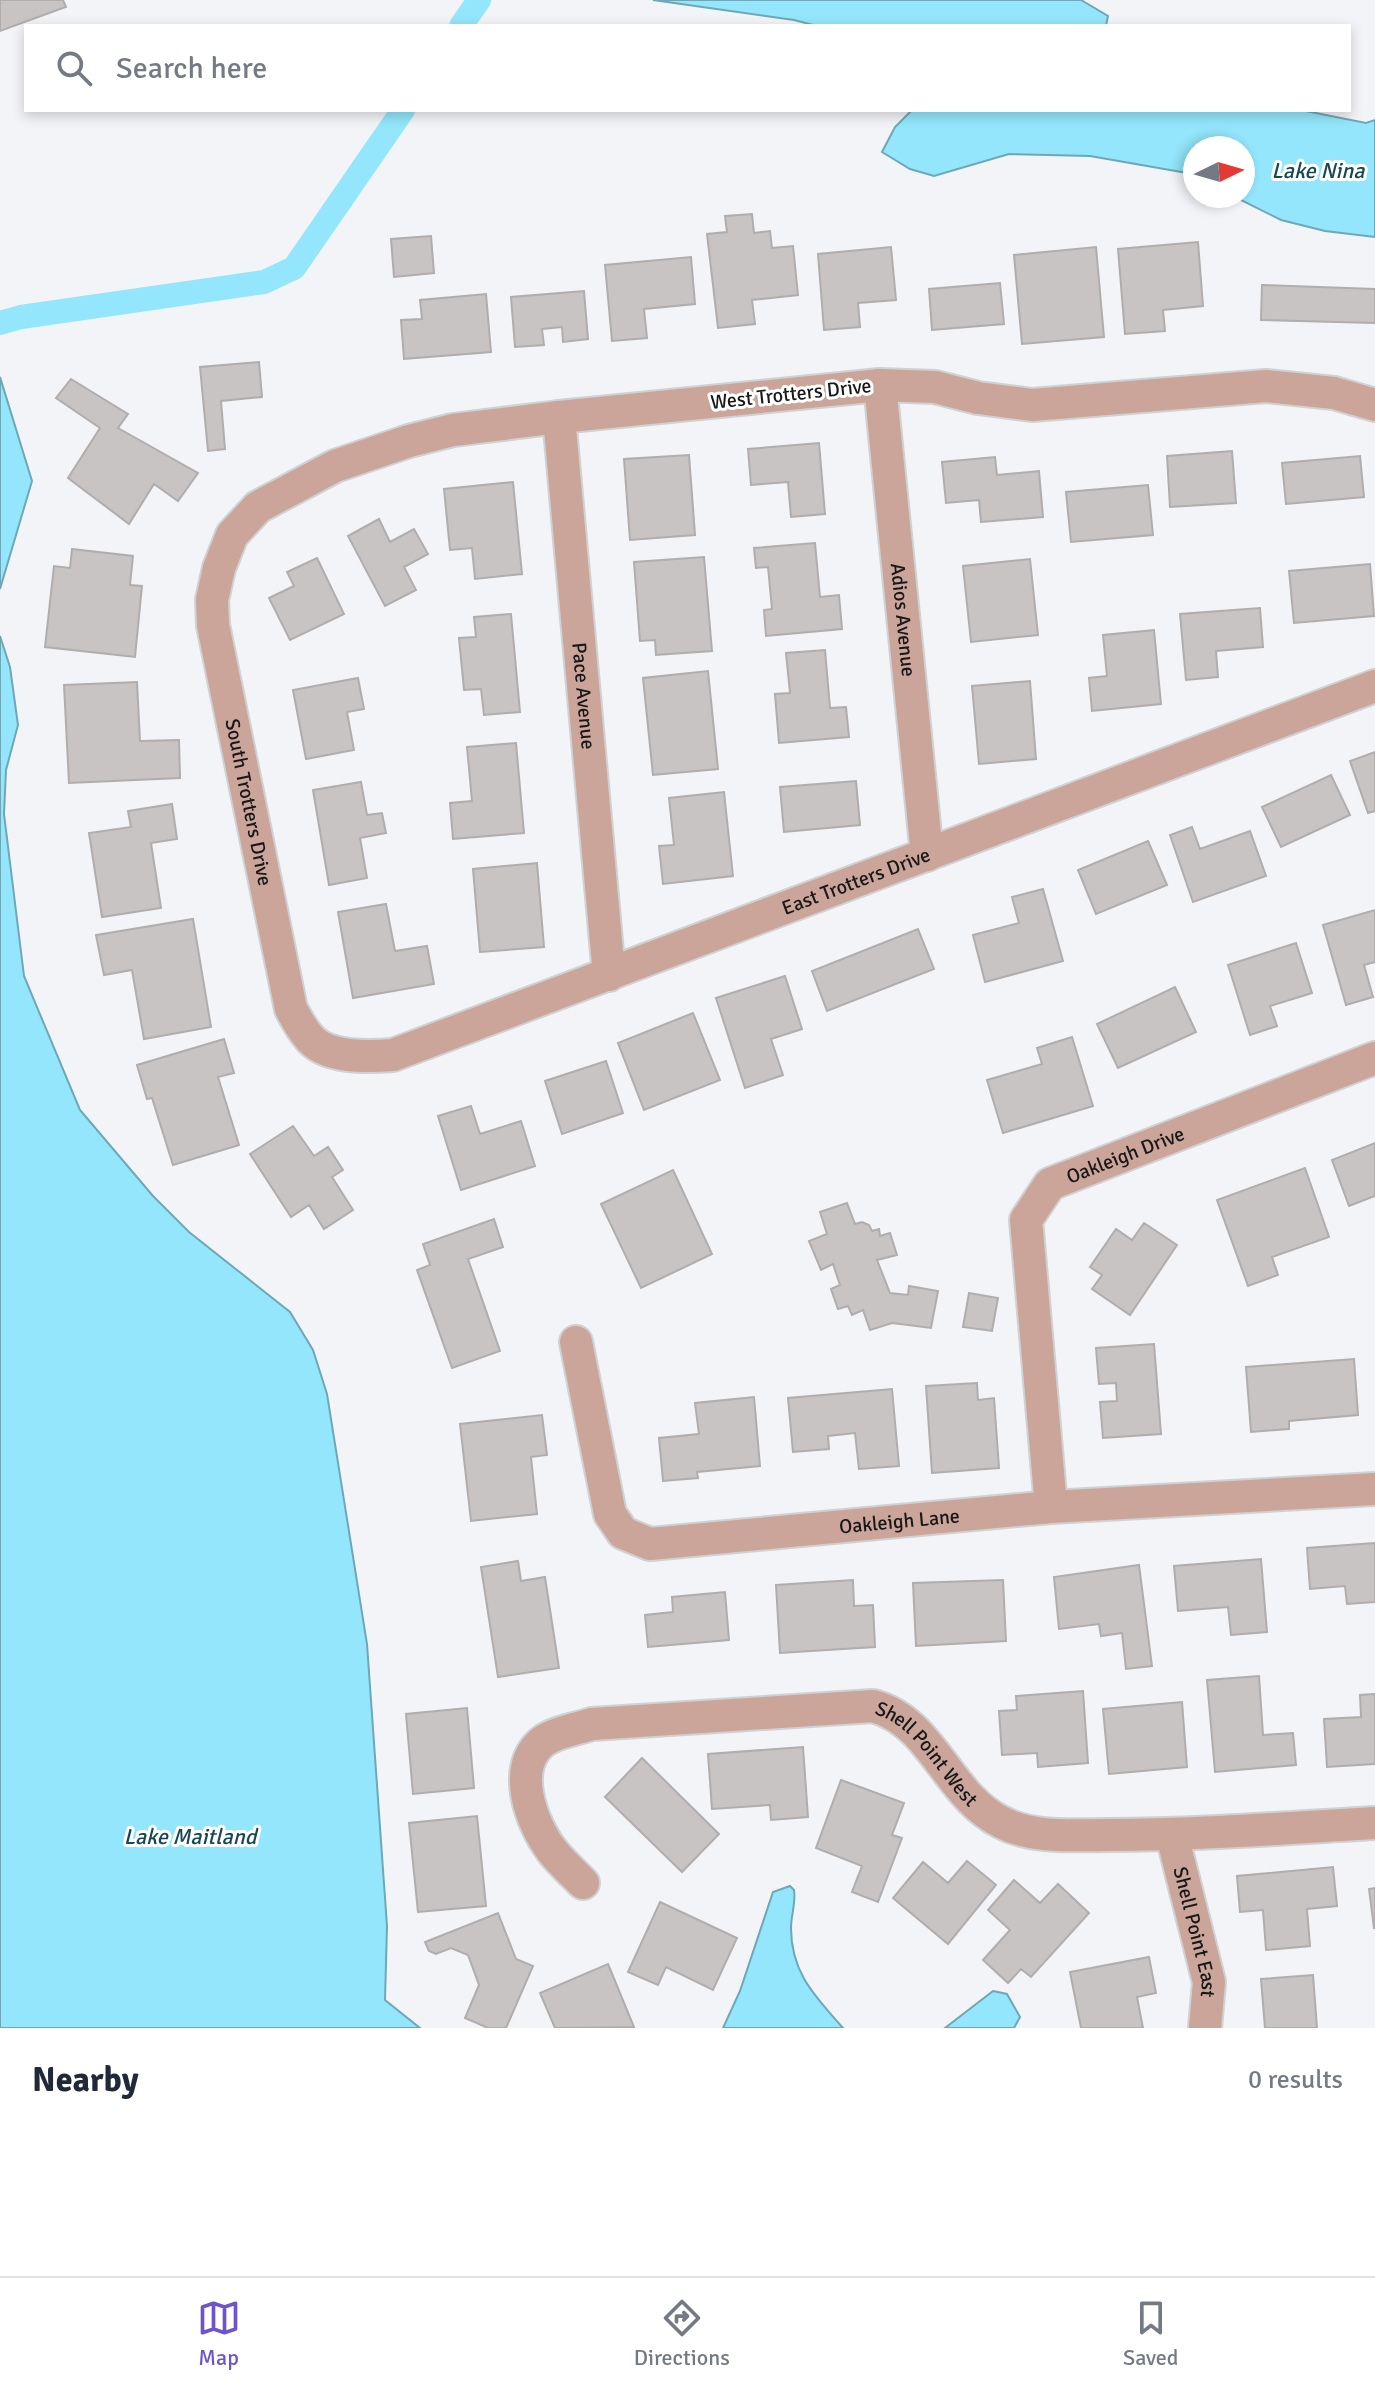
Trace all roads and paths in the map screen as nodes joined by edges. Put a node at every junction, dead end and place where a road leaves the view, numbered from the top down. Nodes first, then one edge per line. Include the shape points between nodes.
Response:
1 (880, 385) junction
2 (1375, 405) edge
3 (559, 417) junction
4 (232, 535) joint
5 (1375, 686) edge
6 (927, 855) junction
7 (609, 975) junction
8 (333, 1051) joint
9 (1375, 1058) edge
10 (576, 1342) dead end
11 (1375, 1489) edge
12 (1051, 1507) junction
13 (1375, 1823) edge
14 (1172, 1835) junction
15 (583, 1883) dead end
16 (1205, 2028) edge

1 - 2 street, West Trotters Drive via 935,387 1032,405 1266,386 1334,393
1 - 3 street, West Trotters Drive
1 - 6 street, Adios Avenue
3 - 4 street, West Trotters Drive via 453,430 335,466 258,507
3 - 7 street, Pace Avenue
4 - 8 street, South Trotters Drive via 212,600 216,640 291,1009 309,1040
5 - 6 street, East Trotters Drive
6 - 7 street, East Trotters Drive
7 - 8 street, East Trotters Drive via 393,1055 359,1058
9 - 12 street, Oakleigh Drive via 1050,1184 1026,1220
10 - 12 street, Oakleigh Lane via 610,1514 623,1533 650,1544
11 - 12 street, Oakleigh Lane
13 - 14 street, Shell Point West
14 - 15 street, Shell Point West via 1044,1835 1001,1823 968,1798 913,1726 873,1706 592,1724 542,1742 531,1756 525,1783 534,1820 552,1851
14 - 16 street, Shell Point East via 1209,1982

